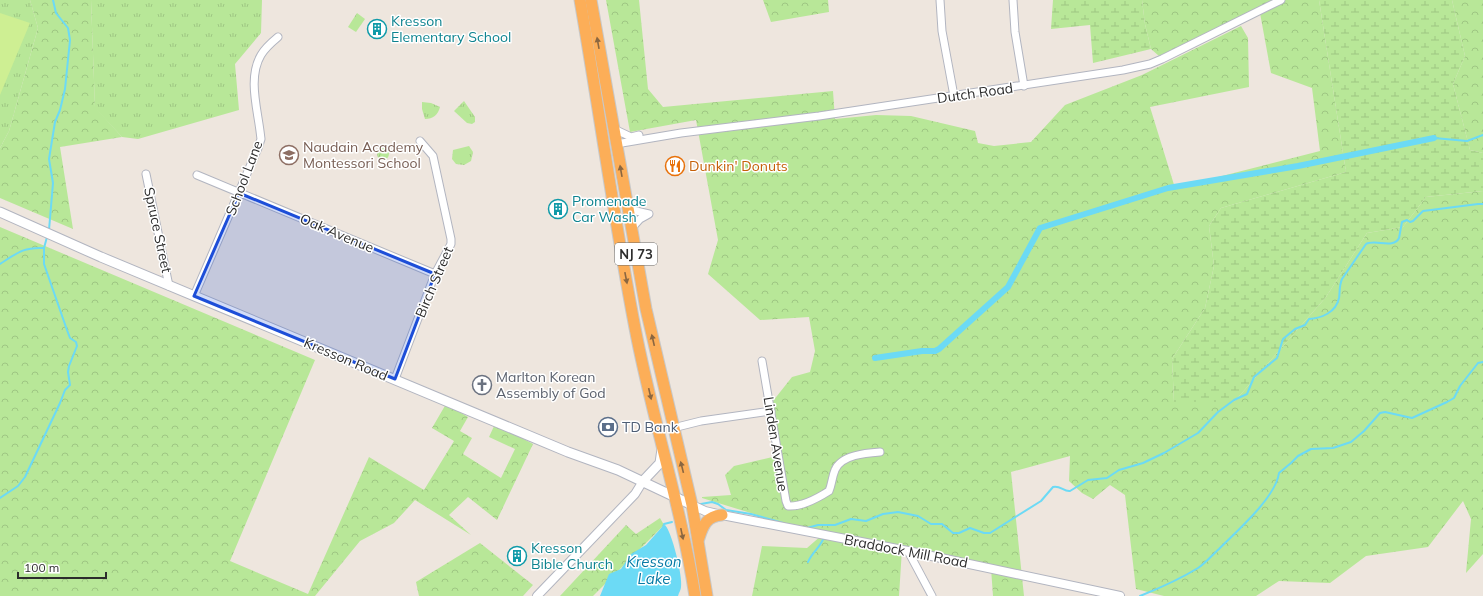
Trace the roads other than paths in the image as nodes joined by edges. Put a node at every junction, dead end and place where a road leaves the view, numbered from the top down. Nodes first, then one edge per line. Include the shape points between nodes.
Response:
1 (580, 0) edge
2 (591, 0) edge
3 (940, 0) edge
4 (1013, 0) edge
5 (1281, 0) edge
6 (278, 37) dead end
7 (1024, 86) junction
8 (954, 96) junction
9 (600, 115) junction
10 (614, 129) junction
11 (655, 138) junction
12 (420, 140) dead end
13 (616, 144) junction
14 (146, 174) dead end
15 (197, 175) dead end
16 (240, 193) junction
17 (627, 206) junction
18 (0, 212) edge
19 (631, 229) junction
20 (435, 274) junction
21 (169, 286) junction
22 (194, 296) junction
23 (762, 361) dead end
24 (395, 379) junction
25 (771, 411) junction
26 (673, 428) junction
27 (662, 447) junction
28 (880, 452) dead end
29 (643, 481) junction
30 (673, 496) junction
31 (692, 505) junction
32 (722, 515) junction
33 (698, 543) junction
34 (908, 551) junction
35 (536, 596) edge
36 (695, 596) edge
37 (707, 596) edge
38 (932, 596) edge
39 (1120, 596) edge

1 - 9 highway, NJ 73
10 -> 2 highway, NJ 73
3 - 8 street via 942,31
4 - 7 street
5 - 7 street, Dutch Road via 1150,64
6 - 16 street, School Lane via 265,49 256,65 254,87 261,139
7 - 8 street, Dutch Road
8 - 11 street, Dutch Road
9 - 13 highway via 605,121 608,138
9 -> 27 highway, NJ 73 via 635,329
10 - 11 street, Dutch Road via 631,137 646,134
10 - 13 highway, NJ 73
11 - 13 street, Dutch Road
12 - 20 street, Birch Street via 433,156 451,239 451,244
17 -> 13 highway, NJ 73
14 - 21 street, Spruce Street
15 - 16 street, Oak Avenue
16 - 20 street, Oak Avenue
16 - 22 street, School Lane
17 - 19 highway, NJ 73
17 - 19 street via 649,214
18 - 21 main road, Kresson Road
26 -> 19 highway, NJ 73
20 - 24 street, Birch Street
21 - 22 main road, Kresson Road
22 - 24 main road, Kresson Road
23 - 25 street, Linden Avenue
24 - 29 main road, Kresson Road
25 - 26 street via 701,421
25 - 28 street, Linden Avenue via 788,506 809,501 829,491 840,462 865,453
31 -> 26 highway, NJ 73
27 - 29 main road via 660,463
27 - 30 highway, NJ 73
29 - 30 main road, Kresson Road
29 - 35 street via 635,494
30 - 31 main road, Kresson Road
30 -> 36 highway, NJ 73
31 - 32 street, Braddock Mill Road
31 - 33 highway, NJ 73
32 - 33 highway via 711,517 706,522
32 - 34 street, Braddock Mill Road
33 - 37 highway, NJ 73
34 - 38 street
34 - 39 street, Braddock Mill Road

